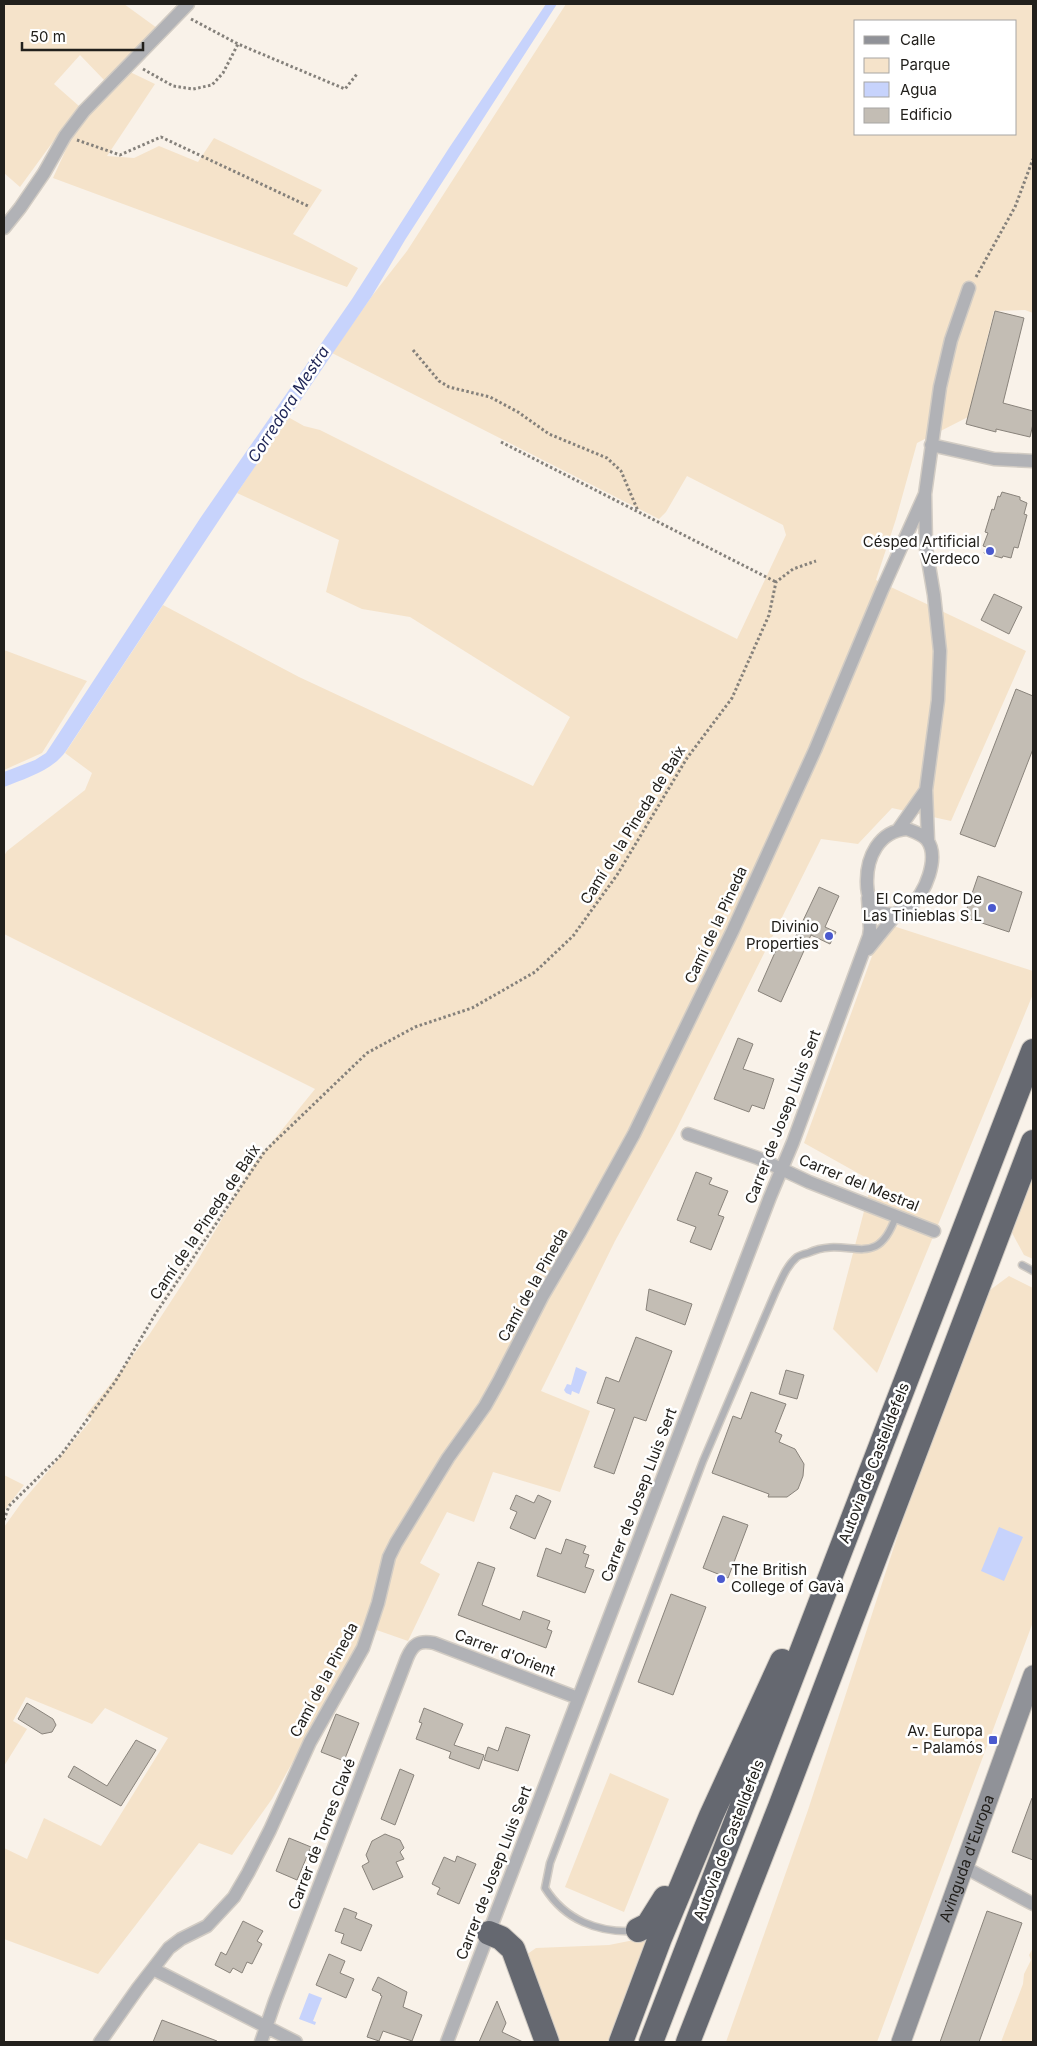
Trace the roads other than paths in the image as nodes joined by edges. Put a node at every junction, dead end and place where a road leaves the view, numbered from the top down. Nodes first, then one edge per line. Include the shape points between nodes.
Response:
1 (183, 8) edge
2 (4, 228) edge
3 (969, 288) road end
4 (930, 446) junction
5 (1033, 461) edge
6 (925, 494) junction
7 (926, 790) junction
8 (898, 830) junction
9 (928, 841) junction
10 (868, 898) junction
11 (898, 912) junction
12 (860, 959) junction
13 (1033, 1051) edge
14 (688, 1134) dead end
15 (1033, 1142) edge
16 (782, 1169) junction
17 (896, 1216) junction
18 (934, 1231) dead end
19 (1022, 1265) dead end
20 (1033, 1271) edge
21 (869, 1476) junction
22 (420, 1642) joint
23 (1033, 1675) edge
24 (578, 1698) junction
25 (780, 1807) junction
26 (711, 1816) junction
27 (964, 1868) junction
28 (1033, 1904) edge
29 (638, 1930) joint
30 (489, 1933) junction
31 (153, 1969) junction
32 (266, 2027) junction
33 (100, 2042) edge
34 (262, 2042) edge
35 (296, 2042) edge
36 (447, 2042) edge
37 (547, 2042) edge
38 (621, 2042) edge
39 (651, 2042) edge
40 (688, 2042) edge
41 (705, 2042) edge
42 (901, 2042) edge

1 - 2 street via 84,111
3 - 4 street, Carrer de Josep Lluis Sert via 951,340
4 - 5 street via 994,459
4 - 6 street, Carrer de Josep Lluis Sert
6 - 7 street, Carrer de Josep Lluis Sert via 926,548 940,652 938,700
6 - 31 street, Camí de la Pineda via 815,750 733,930 634,1134 542,1297 490,1398 396,1542 363,1648 310,1742 248,1873 234,1897 207,1926 169,1948
7 - 8 street, Carrer de Josep Lluis Sert
7 - 9 street, Carrer de Josep Lluis Sert
8 - 9 street via 908,829
8 - 10 street, Carrer de Josep Lluis Sert via 886,835 871,856 867,871
9 - 11 street, Carrer de Josep Lluis Sert via 932,857 926,884 910,908
10 - 11 street via 874,908 882,912
10 - 12 street, Carrer de Josep Lluis Sert via 870,929
11 - 12 street, Carrer de Josep Lluis Sert
12 - 16 street, Carrer de Josep Lluis Sert
13 - 21 highway, Autovia de Castelldefels
14 - 16 street, Carrer del Mestral
15 - 25 highway
16 - 17 street, Carrer del Mestral
16 - 24 street, Carrer de Josep Lluis Sert
17 - 18 street, Carrer del Mestral
17 - 29 lane via 889,1234 877,1247 866,1250 824,1248 797,1257 774,1293 703,1461 550,1863 545,1888 573,1917 597,1929 616,1932
19 - 20 lane
21 - 26 highway
21 - 39 highway, Autovia de Castelldefels
22 - 24 street, Carrer d'Orient via 434,1643
22 - 32 street, Carrer de Torres Clavé via 411,1649
23 - 27 street, Avinguda d'Europa
24 - 30 street, Carrer de Josep Lluis Sert
25 - 40 highway
25 - 41 highway
26 - 29 highway via 655,1915 648,1925
26 - 38 highway
27 - 28 street
27 - 42 street, Avinguda d'Europa
30 - 36 street, Carrer de Josep Lluis Sert
30 - 37 highway via 513,1949
31 - 32 street
31 - 33 street, Camí de la Pineda
32 - 34 street, Carrer de Torres Clavé
32 - 35 street

